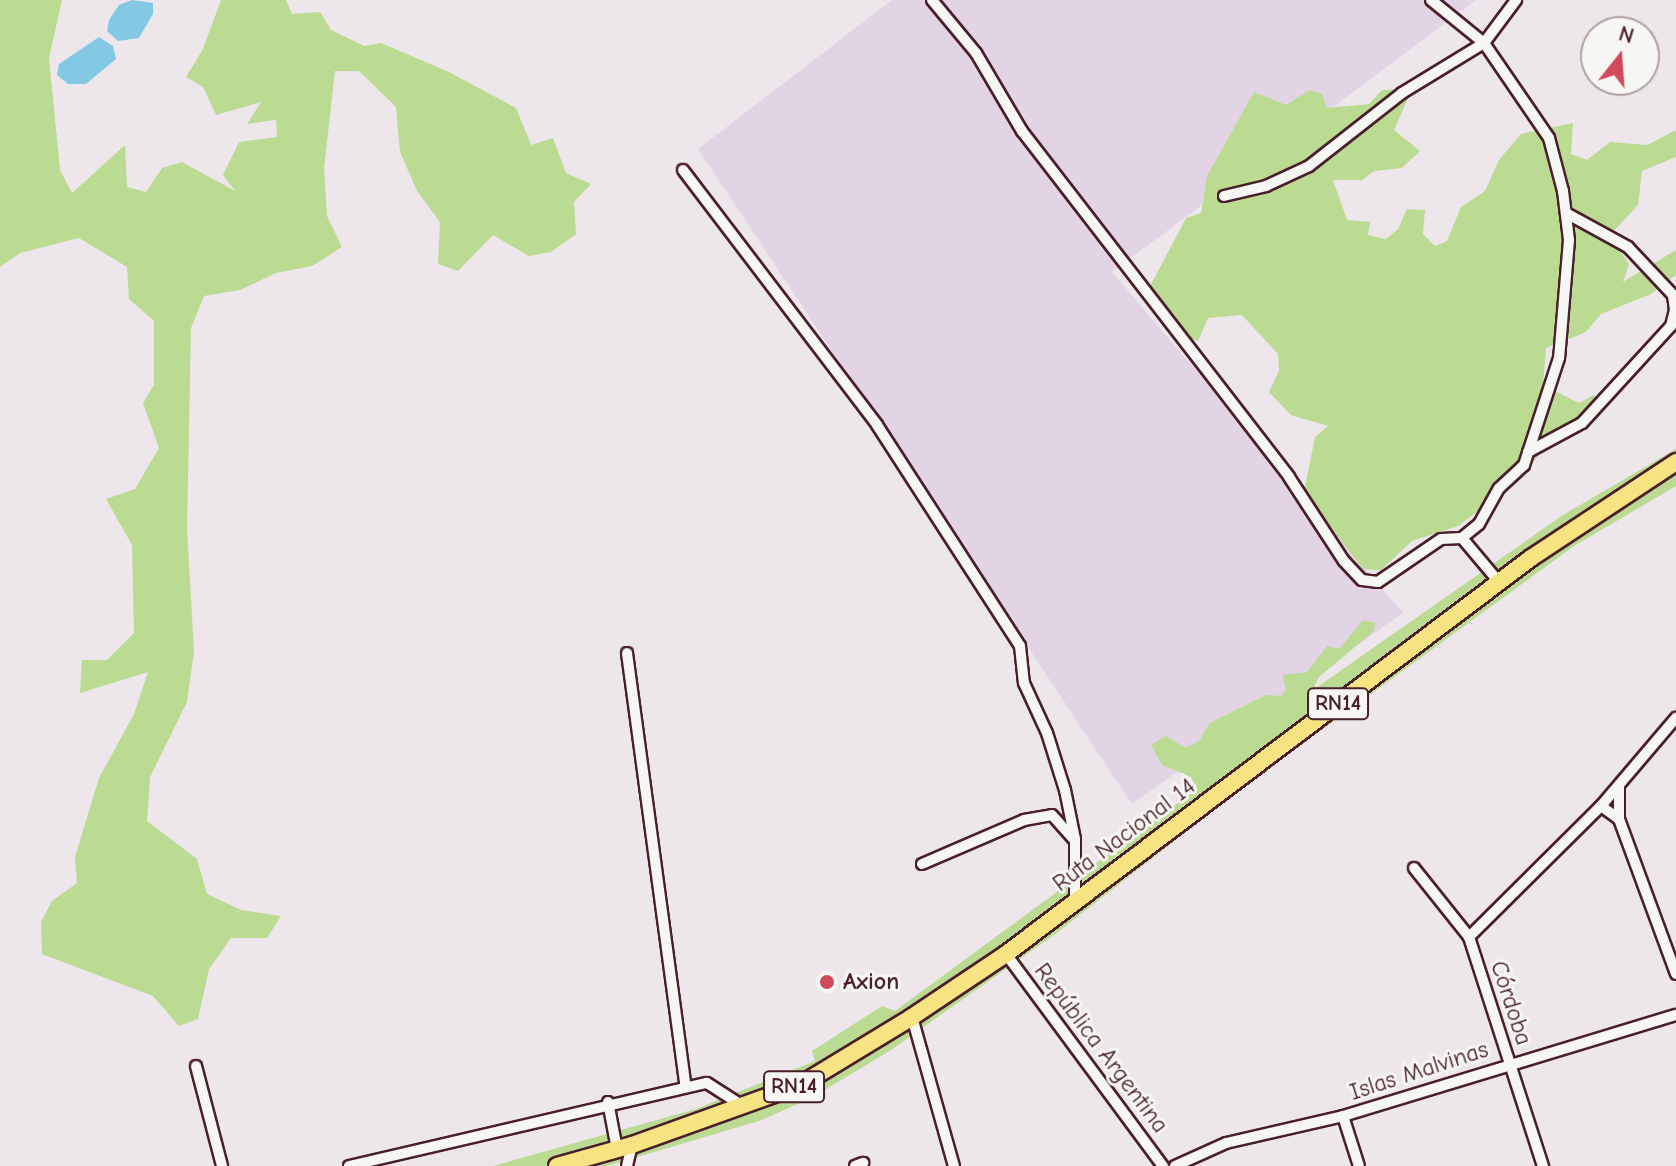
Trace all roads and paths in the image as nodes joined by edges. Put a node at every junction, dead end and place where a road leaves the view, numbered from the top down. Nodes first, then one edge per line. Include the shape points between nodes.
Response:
1 (932, 0) edge
2 (1431, 0) edge
3 (1516, 0) edge
4 (1484, 43) junction
5 (683, 170) dead end
6 (1224, 196) dead end
7 (1566, 213) junction
8 (1528, 452) junction
9 (1676, 462) edge
10 (1462, 538) junction
11 (1499, 582) junction
12 (627, 653) dead end
13 (1676, 718) edge
14 (1619, 785) junction
15 (1601, 806) junction
16 (1619, 819) junction
17 (1075, 839) junction
18 (922, 864) dead end
19 (1414, 868) dead end
20 (1075, 902) junction
21 (1469, 937) junction
22 (1006, 954) junction
23 (1676, 974) edge
24 (1676, 1015) edge
25 (912, 1017) junction
26 (1510, 1063) junction
27 (196, 1066) dead end
28 (686, 1087) junction
29 (608, 1102) junction
30 (743, 1106) junction
31 (1343, 1116) junction
32 (624, 1147) junction
33 (222, 1166) edge
34 (349, 1166) edge
35 (559, 1166) edge
36 (627, 1166) edge
37 (954, 1166) edge
38 (1163, 1166) edge
39 (1175, 1166) edge
40 (1359, 1166) edge
41 (1543, 1166) edge

1 - 10 street via 976,53 1022,131 1362,580 1378,582 1441,539
2 - 4 street
3 - 4 street
4 - 6 street via 1402,93 1309,166 1266,186
4 - 7 street via 1549,138
5 - 17 street via 877,425 1020,646 1024,683 1047,733
7 - 8 street via 1569,240 1559,358
7 - 8 street via 1628,247 1673,295 1675,310 1671,326 1582,423
8 - 10 street via 1524,465 1499,488 1479,524
9 - 11 highway, Ruta Nacional 14 / RN14
10 - 11 street
11 - 20 highway, Ruta Nacional 14 / RN14
12 - 28 street
13 - 14 street
14 - 15 street
14 - 16 street
15 - 16 street
15 - 21 street
16 - 23 street
17 - 18 street via 1052,815 1024,820
17 - 20 street
19 - 21 street, Córdoba
20 - 22 highway, Ruta Nacional 14 / RN14
21 - 26 street, Córdoba
22 - 25 highway, Ruta Nacional 14 / RN14
22 - 38 street, República Argentina
24 - 26 street, Islas Malvinas
25 - 30 highway, Ruta Nacional 14 / RN14 via 802,1084
25 - 37 street
26 - 31 street, Islas Malvinas
26 - 41 street, Córdoba
27 - 33 street
28 - 29 street
28 - 30 street via 707,1083
29 - 32 street
29 - 34 street
30 - 32 highway, Ruta Nacional 14 / RN14
31 - 39 street, Islas Malvinas via 1226,1143
31 - 40 street
32 - 35 highway, Ruta Nacional 14 / RN14
32 - 36 street

